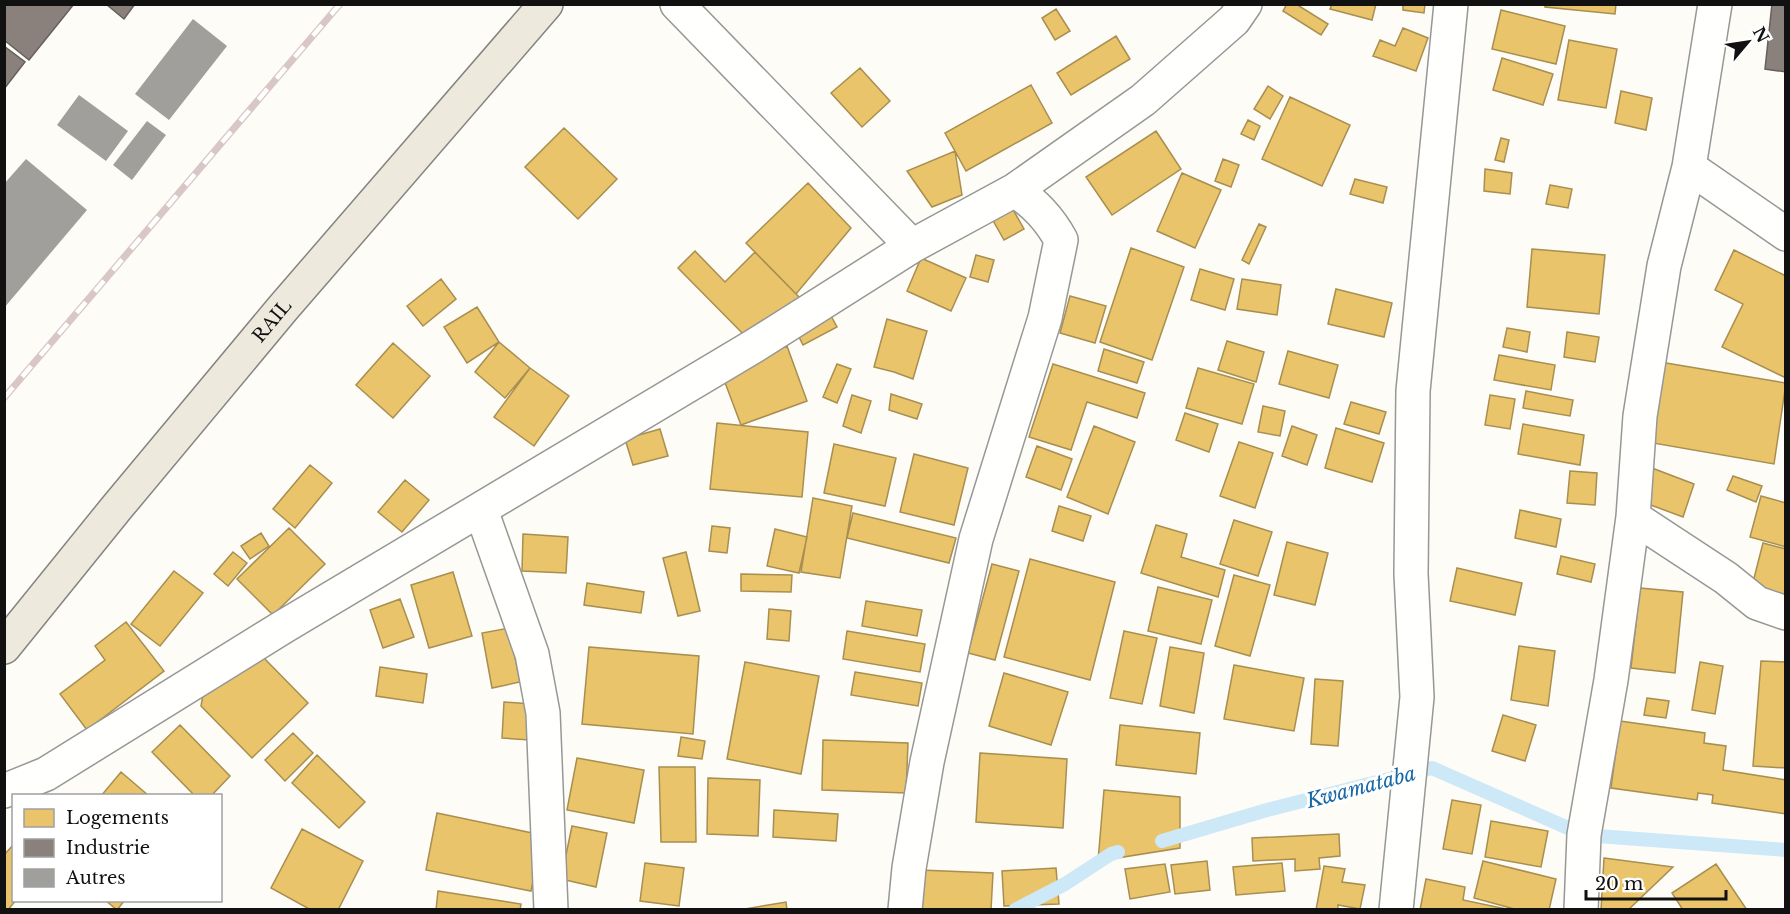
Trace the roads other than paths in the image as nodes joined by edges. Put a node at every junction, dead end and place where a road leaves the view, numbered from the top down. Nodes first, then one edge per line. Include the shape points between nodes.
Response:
1 (546, 4) edge
2 (676, 4) edge
3 (1245, 4) edge
4 (1451, 4) edge
5 (1715, 4) edge
6 (1689, 167) junction
7 (1015, 190) junction
8 (1785, 234) edge
9 (912, 246) junction
10 (481, 510) junction
11 (1633, 517) junction
12 (1785, 613) edge
13 (4, 646) edge
14 (4, 791) edge
15 (551, 909) edge
16 (905, 909) edge
17 (1396, 909) edge
18 (1581, 909) edge

1 - 13 main road, RAIL via 283,309
2 - 9 street
3 - 7 street via 1234,20 1143,100
4 - 17 street via 1413,391 1411,574 1417,697
5 - 6 street
6 - 8 street
6 - 11 street via 1664,266 1640,416
7 - 9 street
7 - 16 street via 1050,221 1061,240 1045,318 976,539 927,762
9 - 10 street
10 - 14 street via 46,774
10 - 15 street via 532,654 543,713
11 - 12 street via 1757,603
11 - 18 street via 1611,680 1584,834

